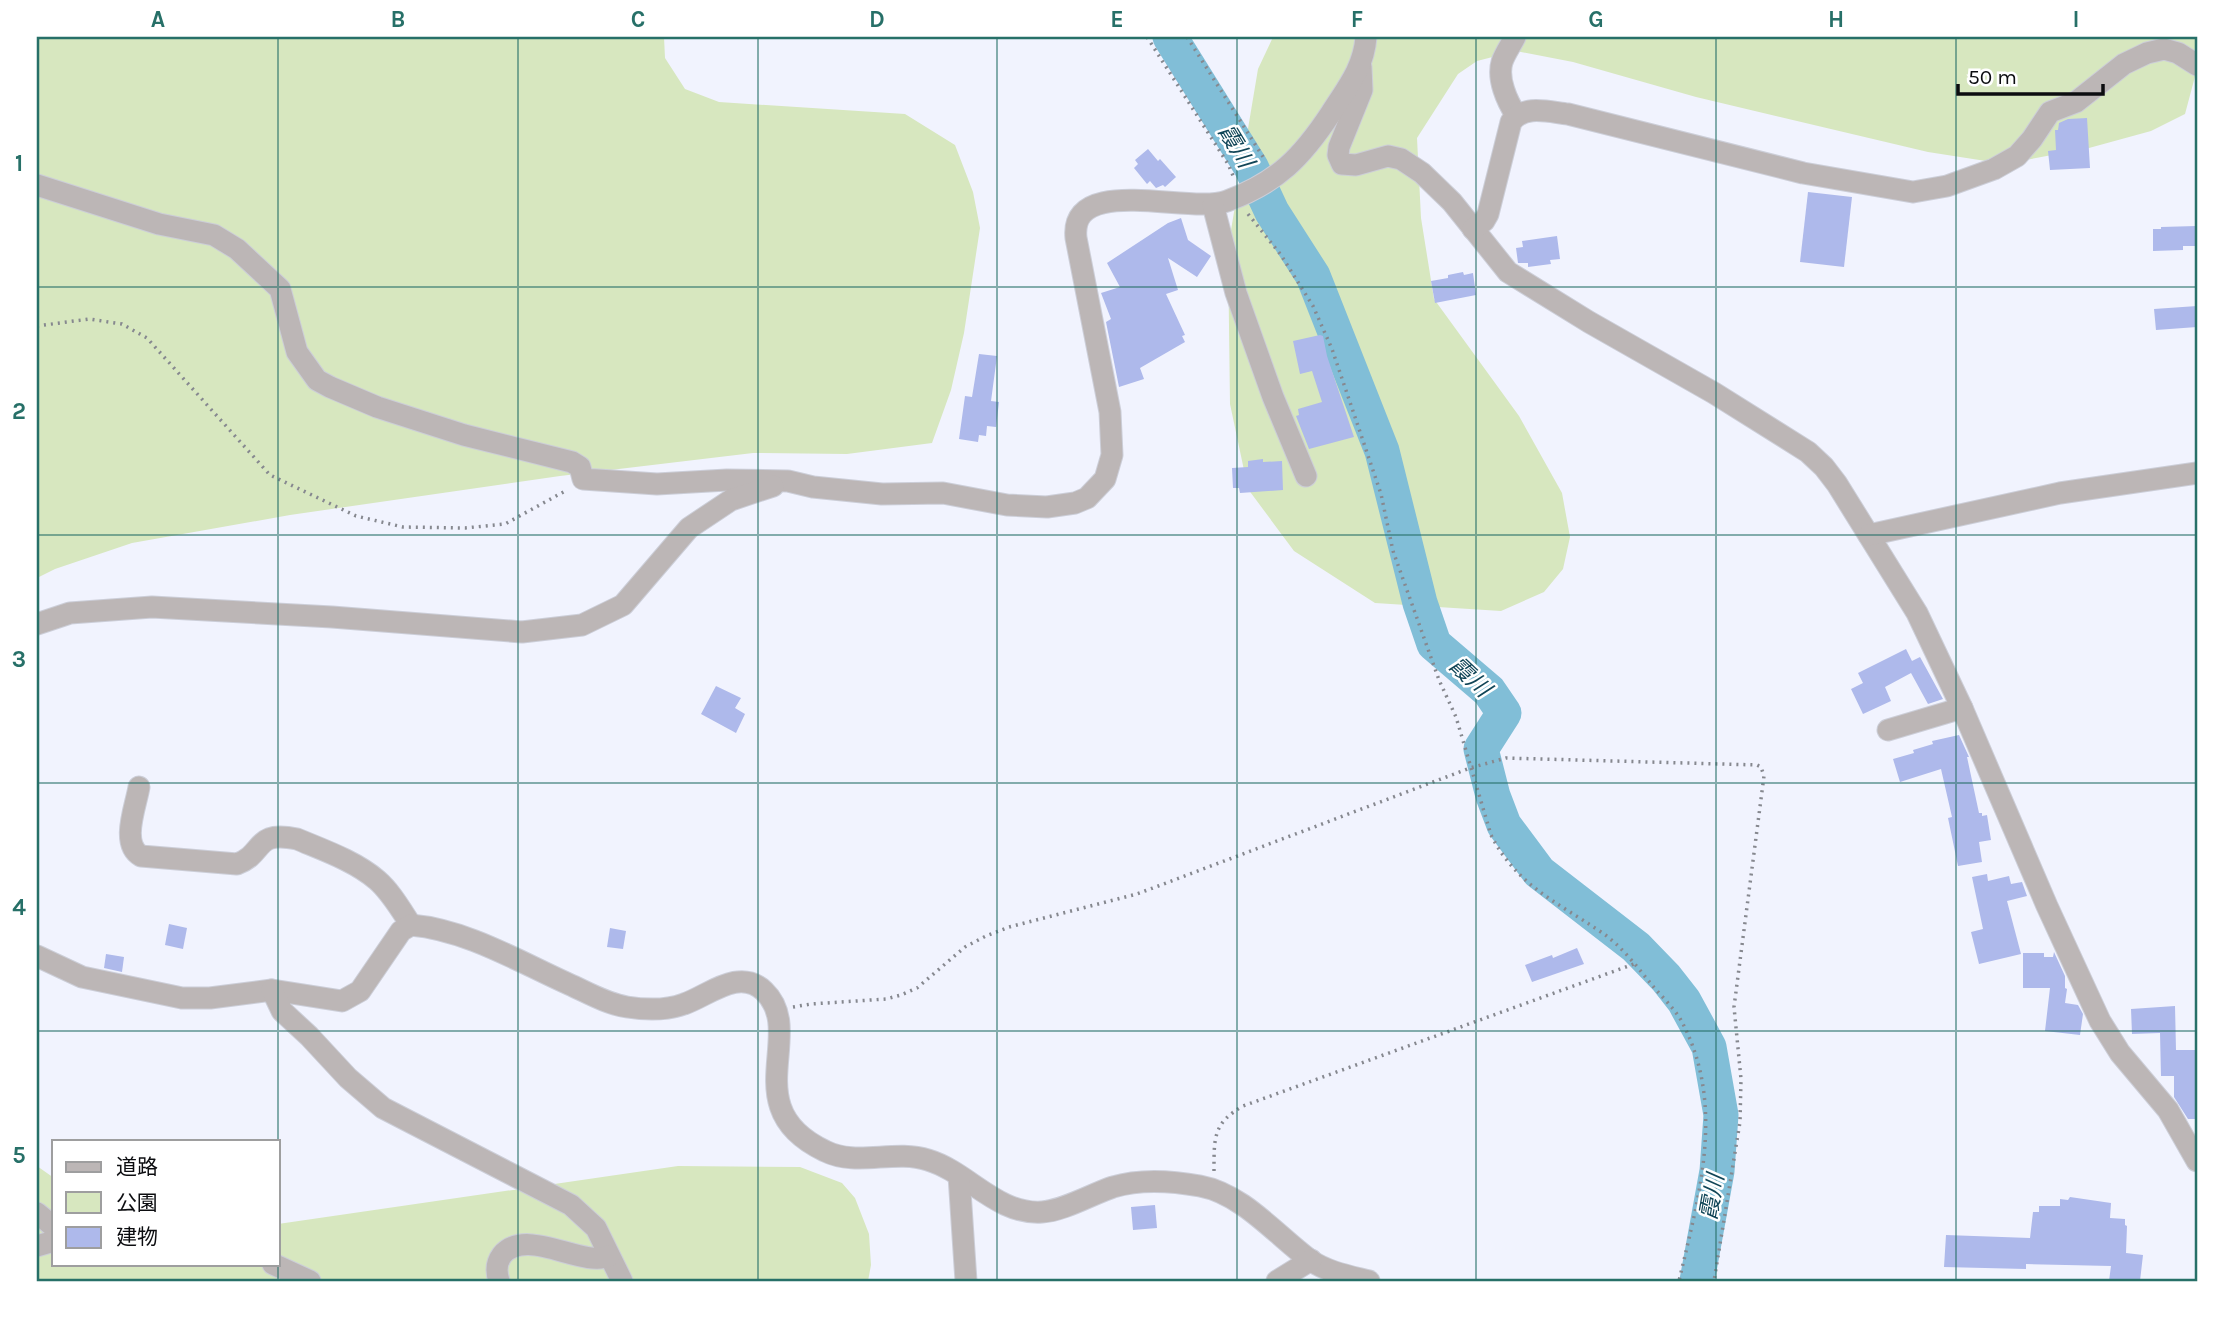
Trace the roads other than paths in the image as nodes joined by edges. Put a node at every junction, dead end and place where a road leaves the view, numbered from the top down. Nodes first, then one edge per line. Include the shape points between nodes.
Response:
1 (1366, 37) edge
2 (1515, 37) edge
3 (2181, 45) edge
4 (2197, 65) edge
5 (1361, 67) junction
6 (1516, 115) junction
7 (37, 185) edge
8 (1213, 205) junction
9 (1473, 229) junction
10 (2197, 473) edge
11 (1306, 476) dead end
12 (788, 481) junction
13 (1869, 535) junction
14 (37, 624) edge
15 (1962, 708) junction
16 (1888, 730) dead end
17 (139, 787) dead end
18 (411, 925) junction
19 (37, 956) edge
20 (272, 990) junction
21 (2197, 1161) edge
22 (959, 1176) junction
23 (37, 1213) edge
24 (52, 1225) edge
25 (609, 1256) junction
26 (1311, 1260) junction
27 (277, 1266) edge
28 (310, 1281) edge
29 (499, 1281) edge
30 (622, 1281) edge
31 (966, 1281) edge
32 (1277, 1281) edge
33 (1369, 1281) edge

1 - 5 street
2 - 6 street via 1502,64 1502,75
3 - 4 street
3 - 6 street via 2124,64 2076,102 2050,111 2017,156 1994,169 1947,186 1913,192 1803,173 1568,114 1539,110
5 - 8 street via 1308,147 1284,172
5 - 9 street via 1362,90 1339,147 1342,164 1388,156 1401,159 1452,202
6 - 9 street via 1488,214
7 - 12 street via 159,224 214,235 237,250 280,289 297,352 317,380 377,407 572,462 580,467 583,479 657,484
8 - 11 street via 1236,293
8 - 12 street via 1117,200 1093,204 1078,216 1074,226 1110,412 1112,455 1105,479 1087,498 1063,506 1007,505 943,493 881,494
9 - 13 street via 1508,272 1808,452 1837,484
10 - 13 street via 2060,493
12 - 14 street via 731,500 689,528 624,604 582,625 522,632 152,607 70,613
13 - 15 street via 1917,613
15 - 16 street
15 - 21 street via 2100,1021 2120,1054 2168,1110
17 - 18 street via 130,842 141,856 237,864 251,857 267,839 297,839 377,880
18 - 20 street via 401,931 368,982 352,997 330,1001
18 - 22 street via 454,932 621,1006 663,1009 683,1005 733,982 762,988 779,1014 776,1083 780,1102 785,1118 807,1142 833,1155 930,1160
19 - 20 street via 82,977 182,998
20 - 25 street via 282,1011 370,1098 571,1205 596,1228
22 - 26 street via 1009,1208 1029,1212 1045,1212 1117,1186 1142,1182 1200,1186 1268,1224
22 - 31 street
23 - 24 street
25 - 29 street via 596,1258 544,1246 515,1247 500,1257
25 - 30 street
26 - 32 street
26 - 33 street via 1327,1270
27 - 28 street

